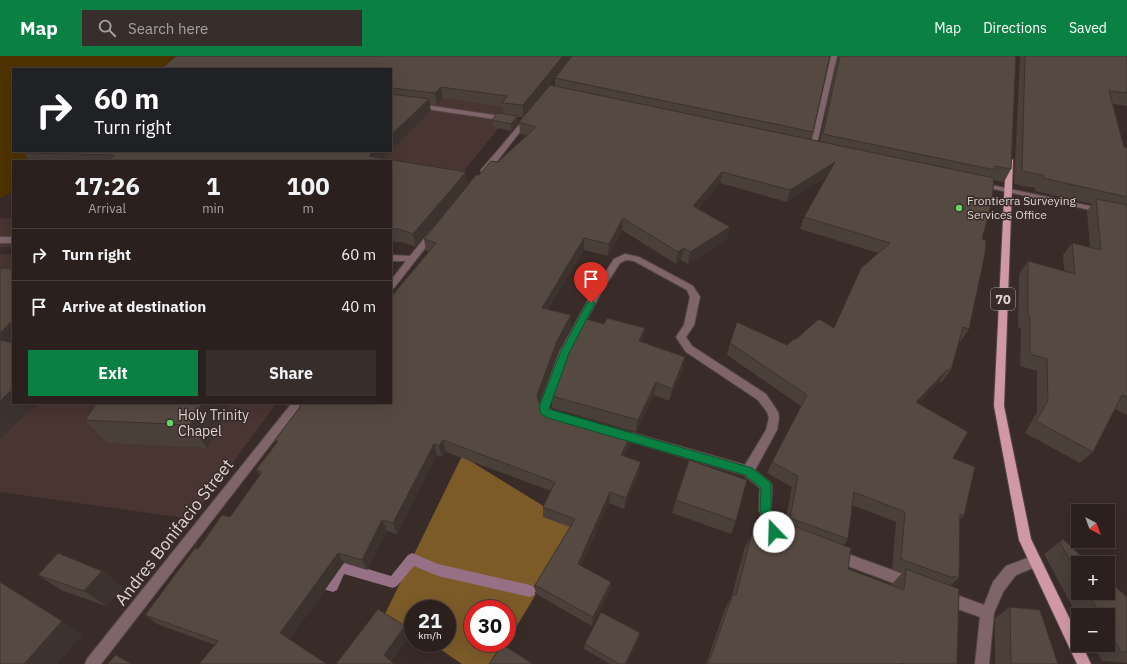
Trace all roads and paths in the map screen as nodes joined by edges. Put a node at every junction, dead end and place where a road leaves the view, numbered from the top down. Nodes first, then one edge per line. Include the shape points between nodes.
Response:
1 (834, 56) edge
2 (392, 102) edge
3 (805, 146) edge
4 (813, 148) junction
5 (821, 150) edge
6 (1010, 151) edge
7 (481, 175) edge
8 (969, 182) edge
9 (1008, 190) junction
10 (1127, 216) edge
11 (436, 229) edge
12 (0, 240) edge
13 (12, 240) edge
14 (392, 258) edge
15 (412, 259) junction
16 (392, 285) edge
17 (297, 404) edge
18 (562, 418) edge
19 (607, 431) edge
20 (748, 471) junction
21 (810, 546) edge
22 (825, 552) edge
23 (1035, 561) junction
24 (921, 588) edge
25 (936, 594) edge
26 (987, 613) junction
27 (92, 664) edge
28 (982, 664) edge
29 (1084, 664) edge

1 - 4 street
2 - 7 street via 528,118
3 - 4 street
4 - 5 street
6 - 9 main road, 70
8 - 9 street
9 - 10 street
9 - 23 main road, 70 via 999,406 1025,540
11 - 15 street
12 - 13 street
14 - 15 street
15 - 16 street
17 - 27 street, Andres Bonifacio Street
18 - 20 street via 548,414 544,407 564,353 617,261 625,257 636,259 684,284 693,292 694,302 689,325 681,337 689,349 762,397 771,408 774,418 769,436
19 - 20 street
20 - 21 street via 766,486 765,510 774,532
22 - 24 street
23 - 26 street via 1011,570 998,588
23 - 29 main road, 70
25 - 26 street
26 - 28 street

